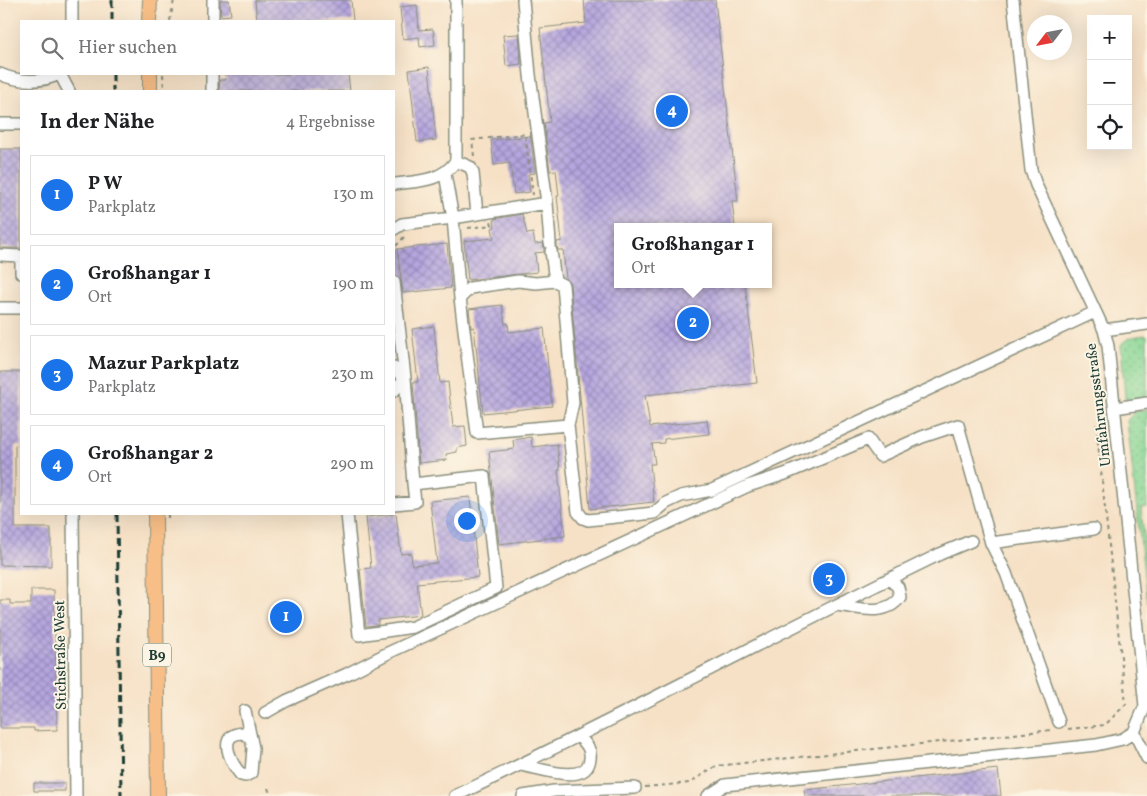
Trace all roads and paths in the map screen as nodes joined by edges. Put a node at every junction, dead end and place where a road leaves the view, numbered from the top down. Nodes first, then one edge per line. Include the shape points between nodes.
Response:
1 (72, 0) edge
2 (150, 0) edge
3 (174, 0) edge
4 (213, 0) edge
5 (456, 0) edge
6 (523, 0) edge
7 (1013, 0) edge
8 (72, 20) edge
9 (149, 20) edge
10 (170, 20) edge
11 (213, 20) edge
12 (0, 74) edge
13 (57, 75) edge
14 (61, 75) edge
15 (150, 75) edge
16 (163, 75) edge
17 (212, 75) edge
18 (68, 90) edge
19 (150, 90) edge
20 (164, 90) edge
21 (212, 90) edge
22 (0, 124) edge
23 (20, 124) edge
24 (476, 161) dead end
25 (456, 162) junction
26 (445, 174) junction
27 (395, 184) edge
28 (546, 203) junction
29 (534, 205) junction
30 (477, 214) junction
31 (453, 218) junction
32 (395, 225) edge
33 (0, 255) edge
34 (20, 256) edge
35 (555, 281) junction
36 (395, 291) edge
37 (460, 298) junction
38 (0, 308) edge
39 (20, 308) edge
40 (1096, 312) junction
41 (1147, 324) edge
42 (1104, 330) junction
43 (395, 369) edge
44 (405, 378) junction
45 (395, 390) edge
46 (1147, 404) edge
47 (1115, 408) junction
48 (568, 424) junction
49 (1096, 424) dead end
50 (413, 484) junction
51 (395, 504) edge
52 (73, 515) edge
53 (155, 515) edge
54 (347, 515) edge
55 (1094, 529) dead end
56 (971, 541) dead end
57 (991, 543) junction
58 (889, 579) junction
59 (837, 605) junction
60 (245, 711) dead end
61 (265, 713) dead end
62 (1061, 727) junction
63 (1134, 732) junction
64 (578, 736) junction
65 (251, 738) dead end
66 (1147, 758) edge
67 (520, 766) junction
68 (268, 788) dead end
69 (635, 788) joint
70 (76, 796) edge
71 (158, 796) edge
72 (271, 796) edge
73 (456, 796) edge
74 (523, 796) edge
75 (708, 796) edge

1 - 8 street
2 - 9 main road
3 - 10 path
4 - 11 street
5 - 25 street
6 - 28 street
7 - 40 street, Umfahrungsstraße via 1031,170
12 - 13 street via 14,79 37,80
14 - 18 street
15 - 19 main road
16 - 20 path
17 - 21 street
22 - 23 street
24 - 29 path via 472,140 525,134
25 - 26 street
25 - 30 street via 470,167 473,173
26 - 27 street via 434,179
26 - 31 street
28 - 29 street
28 - 35 street
29 - 30 street
30 - 31 street
31 - 32 street
31 - 37 street
33 - 34 street
35 - 37 street via 518,281 470,288
35 - 48 street via 563,285 574,403
36 - 44 street
37 - 48 street via 477,433
38 - 39 street
40 - 42 street, Umfahrungsstraße
40 - 48 street via 905,395 712,490 681,496 654,513 582,518 578,512
41 - 42 street
42 - 47 street, Umfahrungsstraße
43 - 44 street
44 - 45 street
44 - 50 street
46 - 47 street
47 - 63 street, Umfahrungsstraße via 1146,706
49 - 62 path via 1126,704 1105,724
50 - 51 street via 415,502
50 - 54 street via 484,476 496,588 413,627 359,635
52 - 70 street, Stichstraße West
53 - 71 main road, B9
55 - 57 street
56 - 58 street
57 - 61 street via 958,425 880,456 868,439 740,489
57 - 62 street via 1006,573
58 - 59 street
58 - 59 street via 898,587 900,596 891,606 872,610
59 - 64 street
60 - 65 street
62 - 69 path via 716,766 690,783
63 - 66 street
63 - 75 street via 1123,739 1096,745 725,785
64 - 67 street
64 - 67 street via 589,746 591,757 588,766 579,772 568,775
67 - 73 street
68 - 72 path
69 - 74 street via 554,791

